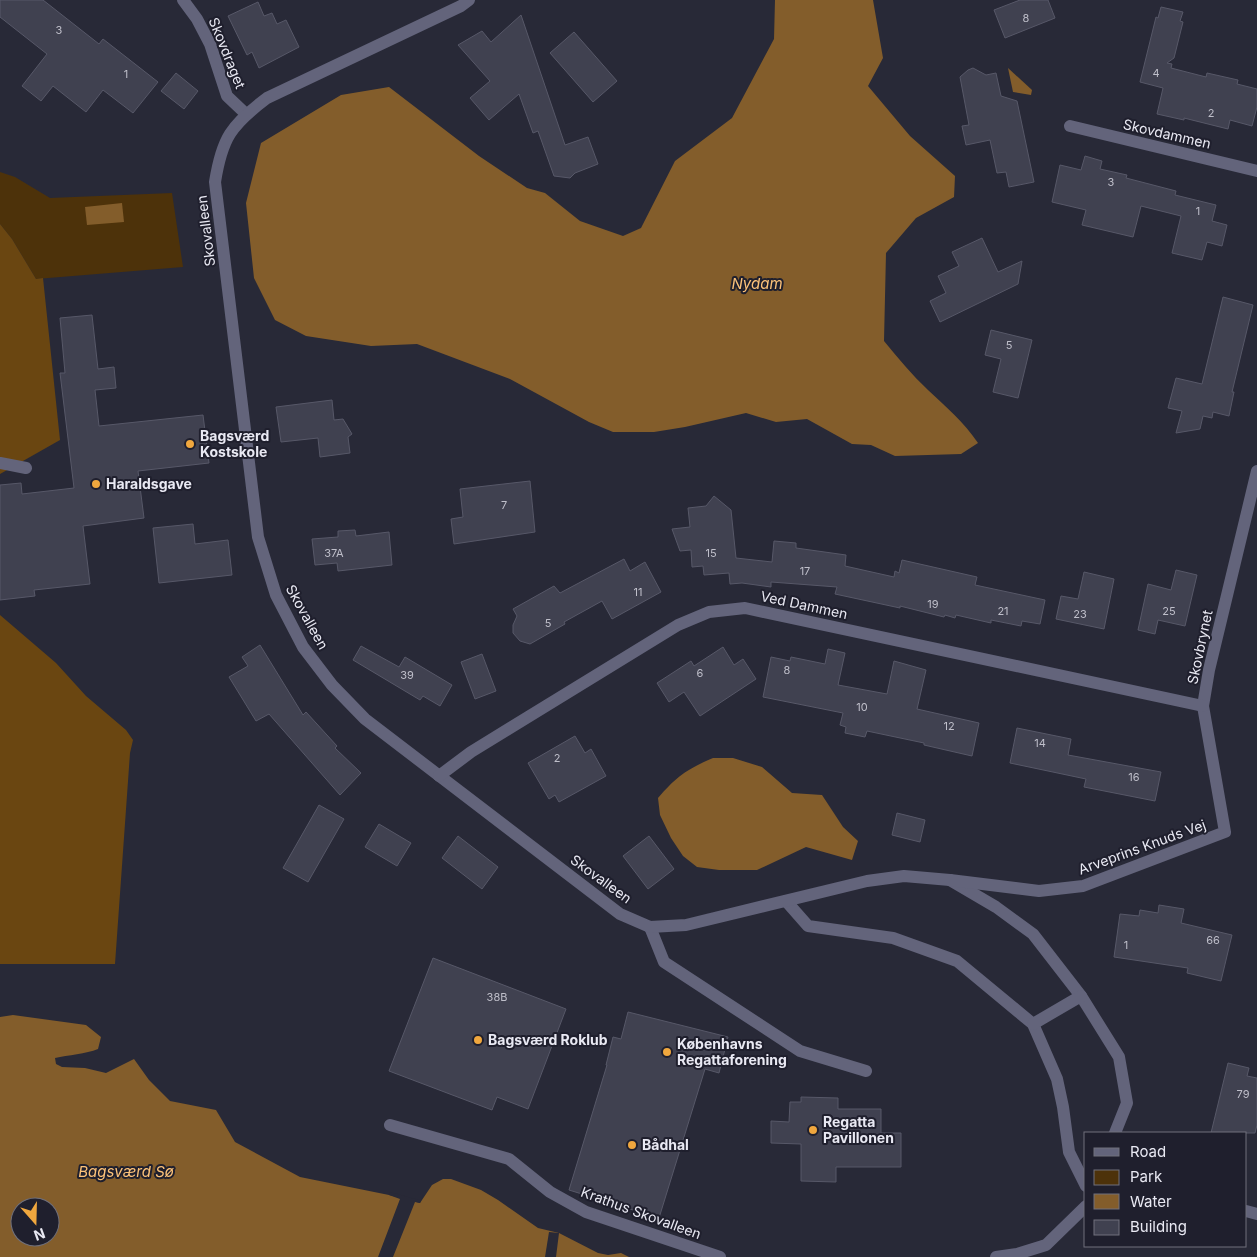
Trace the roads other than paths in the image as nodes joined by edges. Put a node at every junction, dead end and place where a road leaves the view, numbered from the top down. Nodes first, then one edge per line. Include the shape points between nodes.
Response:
1 (183, 0) edge
2 (469, 0) edge
3 (246, 114) junction
4 (1070, 126) dead end
5 (1257, 171) edge
6 (0, 463) edge
7 (26, 468) dead end
8 (1257, 471) edge
9 (1203, 706) junction
10 (438, 776) junction
11 (1225, 832) joint
12 (950, 880) junction
13 (786, 901) junction
14 (650, 927) junction
15 (1081, 996) junction
16 (1033, 1024) junction
17 (866, 1072) dead end
18 (390, 1125) dead end
19 (1115, 1132) edge
20 (1084, 1182) edge
21 (1084, 1208) edge
22 (720, 1257) edge
23 (996, 1257) edge

1 - 3 street, Skovdraget via 210,44 227,96
2 - 3 street, Skovalleen via 268,98
3 - 10 street, Skovalleen via 226,139 215,182 258,537 276,595 303,646 332,685 365,719
4 - 5 street, Skovdammen
6 - 7 street
8 - 9 street, Skovbrynet
9 - 10 street, Ved Dammen via 745,608 709,612 678,625 471,752
9 - 11 street, Skovbrynet
10 - 14 street, Skovalleen via 620,914
11 - 12 street, Arveprins Knuds Vej via 1083,886 1039,891
12 - 13 street, Skovalleen via 904,876 867,881
12 - 15 street via 1033,934
13 - 14 street, Skovalleen via 686,925
13 - 16 street via 808,926 894,938 957,961
14 - 17 street via 664,962 800,1051
15 - 16 street
15 - 19 street via 1119,1057 1128,1103
16 - 20 street via 1057,1079 1069,1152
18 - 22 street, Krathus Skovalleen via 509,1160 550,1192 586,1212
21 - 23 street via 1046,1245

